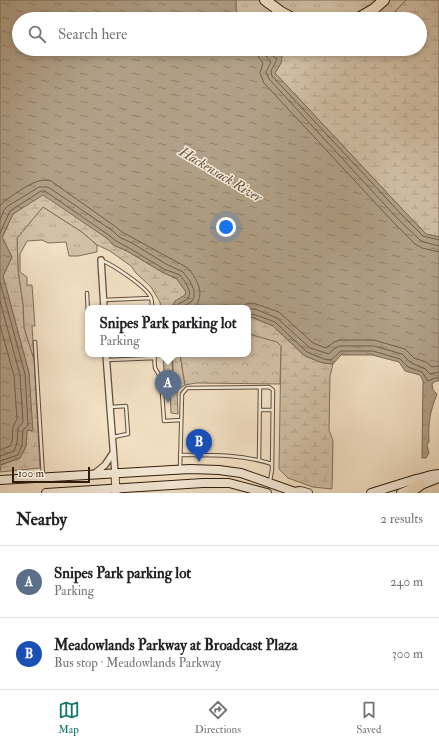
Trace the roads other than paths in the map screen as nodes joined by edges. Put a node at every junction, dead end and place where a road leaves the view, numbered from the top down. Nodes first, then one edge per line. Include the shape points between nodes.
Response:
1 (265, 0) edge
2 (384, 0) edge
3 (281, 12) edge
4 (369, 12) edge
5 (101, 260) joint
6 (87, 293) dead end
7 (151, 298) junction
8 (104, 300) junction
9 (88, 305) edge
10 (104, 305) edge
11 (152, 305) edge
12 (35, 342) dead end
13 (107, 357) edge
14 (155, 357) edge
15 (260, 387) junction
16 (110, 407) junction
17 (261, 410) junction
18 (272, 410) junction
19 (181, 420) junction
20 (112, 437) junction
21 (114, 453) junction
22 (180, 455) junction
23 (259, 460) junction
24 (272, 464) junction
25 (180, 470) junction
26 (115, 473) junction
27 (94, 474) junction
28 (439, 474) edge
29 (43, 478) junction
30 (439, 478) edge
31 (0, 480) edge
32 (270, 482) junction
33 (422, 482) junction
34 (116, 491) edge
35 (296, 492) edge
36 (46, 493) edge
37 (55, 493) edge
38 (267, 493) edge
39 (308, 493) edge
40 (371, 493) edge
41 (390, 493) edge
42 (401, 493) edge
43 (409, 493) edge

1 - 3 highway
2 - 4 highway
5 - 7 lane via 114,266
5 - 8 street
6 - 9 lane
7 - 8 lane
7 - 11 lane
8 - 10 street
12 - 29 lane
13 - 16 street
14 - 19 lane via 155,368 161,378 164,421
15 - 17 lane
15 - 18 lane via 269,387 273,390
15 - 19 lane via 187,388 182,394
16 - 20 street
16 - 20 lane via 126,406 128,434
17 - 18 lane
17 - 23 lane
18 - 24 lane
19 - 22 lane
20 - 21 street
21 - 26 street
21 - 27 street
22 - 23 lane via 222,455
22 - 25 lane
23 - 24 lane
24 - 32 lane
25 - 26 main road
25 - 32 main road via 219,470 241,473
26 - 27 main road
26 - 34 street
27 - 29 main road
28 - 33 main road
29 - 31 main road
30 - 33 main road
32 - 35 main road
33 - 40 main road via 416,478
33 - 41 main road
33 - 42 main road
33 - 43 highway
34 - 37 main road
34 - 38 main road via 229,483
35 - 39 main road
36 - 37 main road

